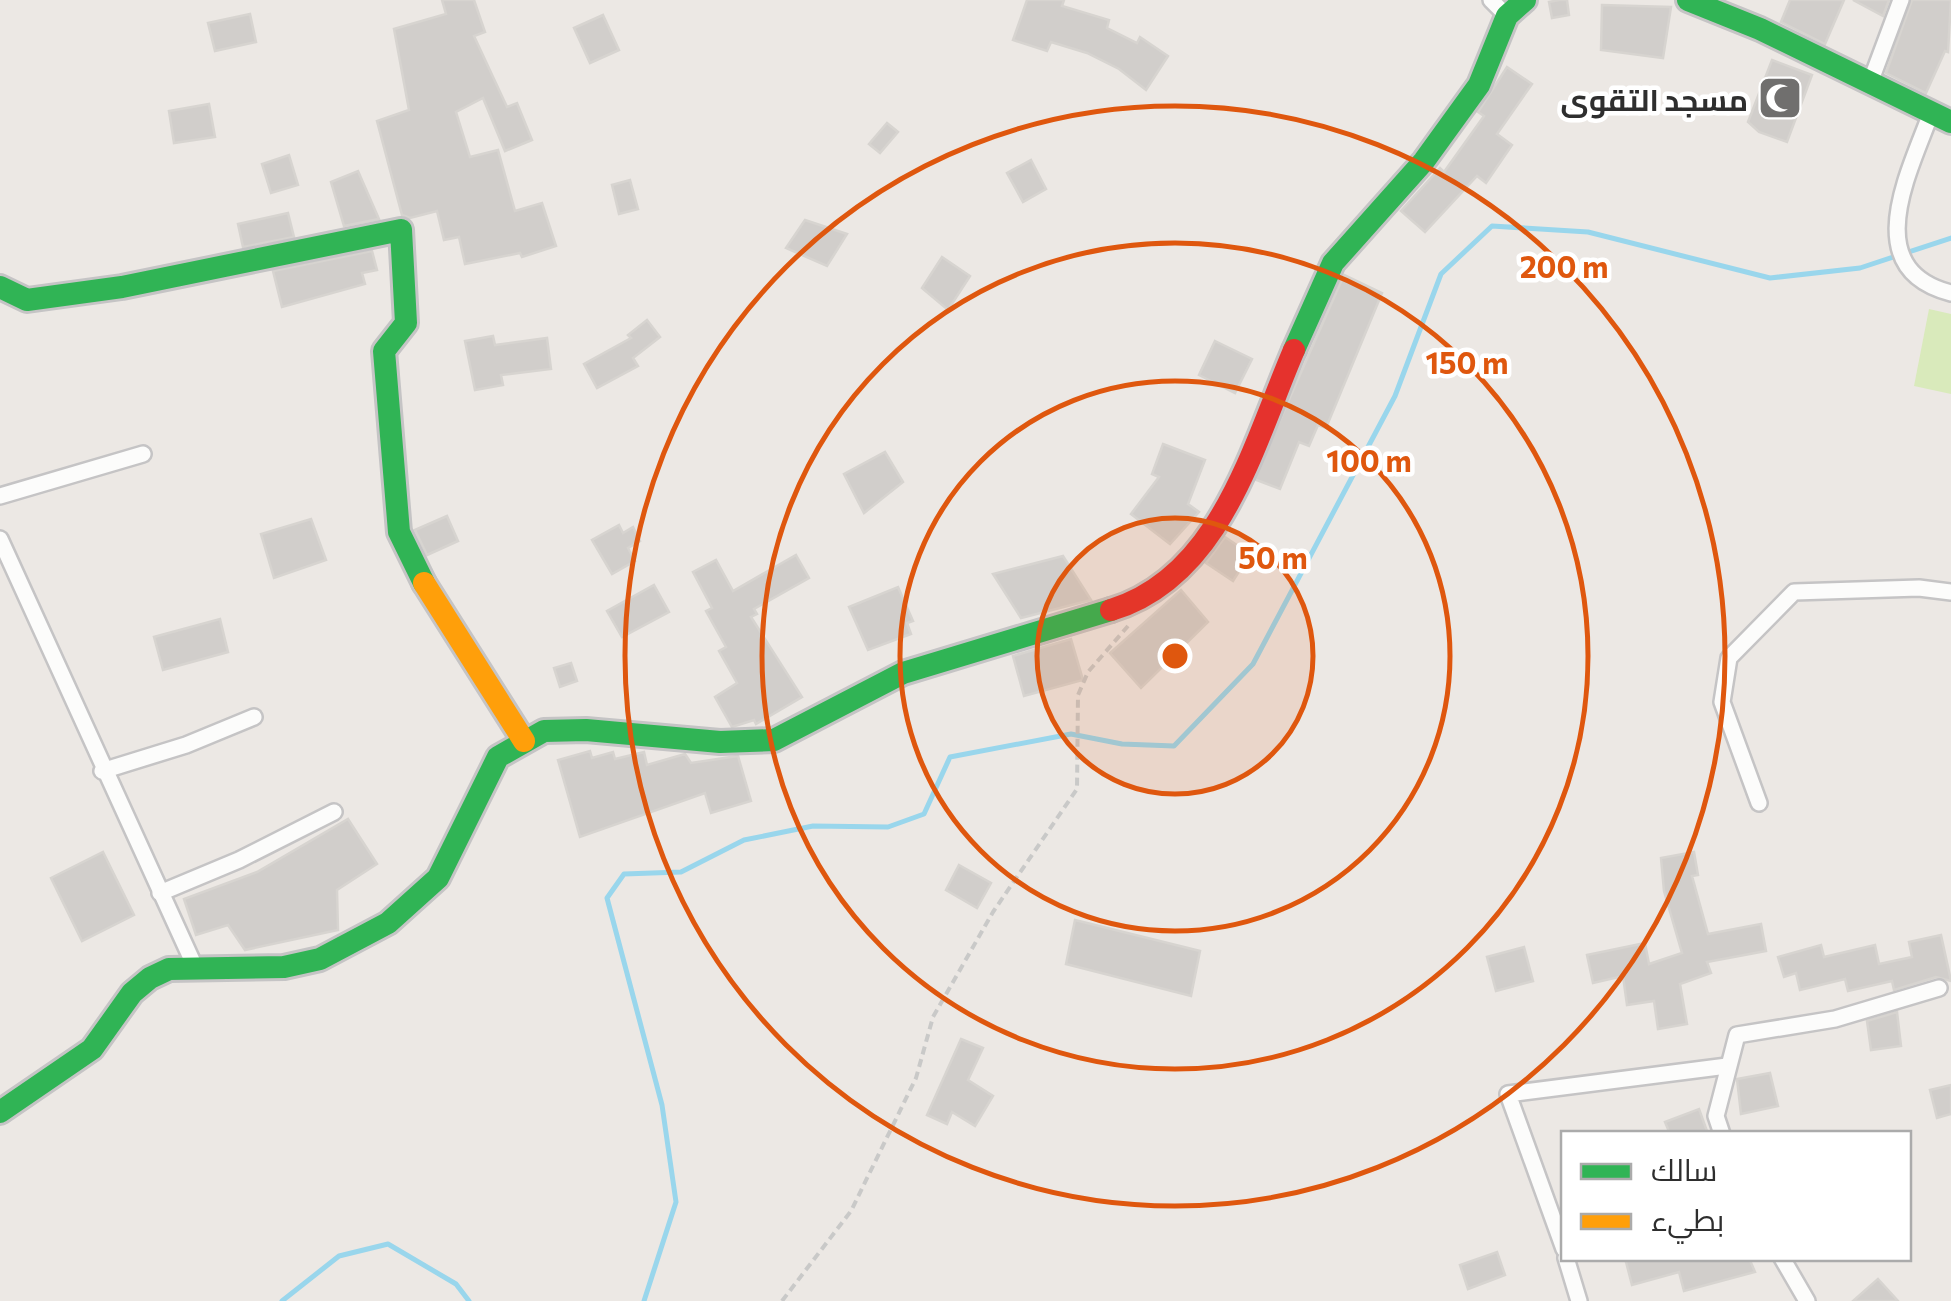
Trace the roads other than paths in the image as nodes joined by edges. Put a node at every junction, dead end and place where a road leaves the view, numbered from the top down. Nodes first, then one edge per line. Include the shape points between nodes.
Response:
1 (1526, 0) edge
2 (1688, 0) edge
3 (1901, 0) edge
4 (1500, 8) edge
5 (1870, 83) junction
6 (1941, 117) edge
7 (0, 286) edge
8 (1951, 293) edge
9 (143, 454) dead end
10 (0, 496) edge
11 (0, 539) edge
12 (1951, 592) edge
13 (254, 717) dead end
14 (524, 741) junction
15 (102, 771) junction
16 (1760, 803) dead end
17 (334, 812) dead end
18 (160, 893) junction
19 (196, 969) junction
20 (1939, 988) dead end
21 (1727, 1066) junction
22 (0, 1112) edge
23 (1721, 1131) edge
24 (1561, 1241) edge
25 (1567, 1261) edge
26 (1784, 1261) edge
27 (1580, 1301) edge
28 (1807, 1301) edge

1 - 4 main road
2 - 5 main road
3 - 5 street
4 - 14 main road via 1479,85 1424,161 1333,264 1221,518 1163,588 1132,604 903,673 774,740 562,729
5 - 6 main road
6 - 8 street via 1894,214 1906,264 1928,287
7 - 14 main road via 27,300 401,230 406,322 384,351 399,532 420,578
9 - 10 street
11 - 15 street
12 - 16 street via 1794,592 1729,658 1722,702
13 - 15 street
14 - 19 main road via 498,757 485,776 438,878 388,923 320,959 284,967
15 - 18 street
17 - 18 street
18 - 19 street
19 - 22 main road via 169,969 150,978 92,1050
20 - 21 street via 1835,1019 1737,1035
21 - 23 street via 1716,1116
21 - 24 street via 1508,1094
25 - 27 street
26 - 28 street

